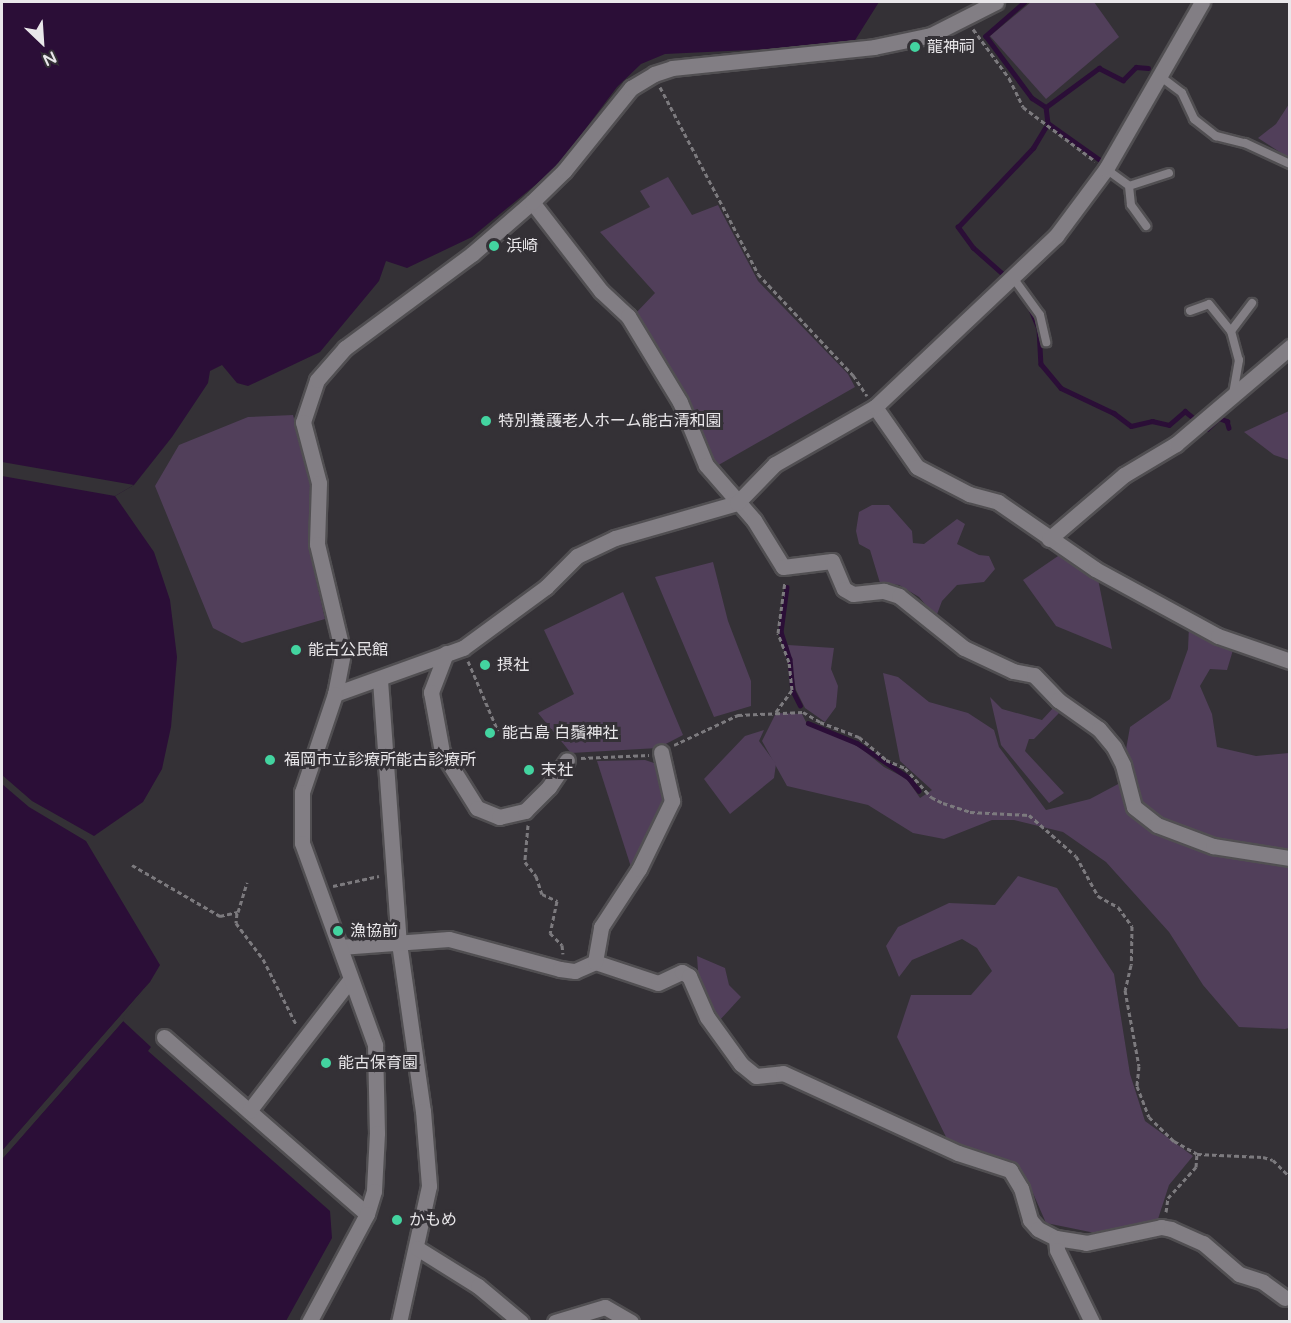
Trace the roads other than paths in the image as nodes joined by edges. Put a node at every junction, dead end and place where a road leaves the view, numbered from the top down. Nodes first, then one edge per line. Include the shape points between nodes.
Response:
1 (996, 2) edge
2 (1202, 2) edge
3 (1161, 77) junction
4 (1290, 164) edge
5 (1106, 169) junction
6 (1169, 173) dead end
7 (1129, 186) junction
8 (532, 202) junction
9 (1146, 226) dead end
10 (1014, 279) junction
11 (1252, 303) dead end
12 (1190, 311) dead end
13 (1231, 331) junction
14 (1046, 342) dead end
15 (1290, 347) edge
16 (1233, 393) junction
17 (875, 407) junction
18 (737, 503) junction
19 (1049, 538) junction
20 (446, 653) junction
21 (1290, 661) edge
22 (380, 680) junction
23 (335, 694) junction
24 (661, 752) road end
25 (567, 760) road end
26 (1290, 858) edge
27 (399, 943) junction
28 (340, 947) junction
29 (595, 962) junction
30 (350, 980) junction
31 (164, 1037) dead end
32 (249, 1111) junction
33 (367, 1214) junction
34 (1056, 1238) junction
35 (417, 1248) junction
36 (1285, 1298) dead end
37 (590, 1309) junction
38 (624, 1320) edge
39 (309, 1322) edge
40 (399, 1322) edge
41 (521, 1322) edge
42 (555, 1322) edge
43 (579, 1322) edge
44 (1092, 1322) edge

1 - 8 street via 931,35 873,47 672,68 654,74 631,88 564,171
2 - 3 street
3 - 4 lane via 1182,93 1194,119 1216,136 1245,143
3 - 5 street
5 - 7 lane
5 - 10 street via 1056,236
6 - 7 lane
7 - 9 lane via 1131,205
8 - 18 street via 601,291 628,316 680,402 706,465
8 - 23 street via 472,254 345,348 318,380 303,422 319,483 317,544 343,653
10 - 14 lane via 1040,315
10 - 17 street
11 - 13 lane
12 - 13 lane via 1209,304
13 - 16 lane via 1239,360
15 - 16 street
16 - 19 street via 1176,444 1124,475
17 - 18 street via 775,464
17 - 19 street via 917,467 969,494 998,502
18 - 20 street via 615,538 577,556 546,587 463,648
18 - 26 street via 774,547 783,567 832,561 844,589 853,594 884,591 899,596 964,648 1002,667 1034,675 1058,700 1099,729 1114,747 1134,807 1157,825 1214,846
19 - 21 street via 1095,569 1218,636
20 - 22 street
20 - 25 street via 431,692 445,760 477,808 499,817 525,811 549,787
22 - 23 street
22 - 27 street
23 - 28 street via 302,792 302,843
24 - 29 street via 672,801 639,869 601,927
27 - 28 street
27 - 29 street via 450,939 575,971
27 - 35 street via 423,1111 429,1186
28 - 30 street
29 - 34 street via 658,983 682,972 689,976 707,1017 741,1064 756,1076 783,1073 957,1153 1010,1170 1021,1188 1030,1220
30 - 32 street
30 - 33 street via 375,1045 374,1191
31 - 32 street
32 - 33 street
33 - 39 street
34 - 36 street via 1099,1242 1161,1227 1171,1229 1203,1243 1239,1274 1263,1282
34 - 44 street via 1057,1250
35 - 40 street
35 - 41 street via 478,1286
37 - 38 street via 605,1308
37 - 42 street
37 - 43 lane

